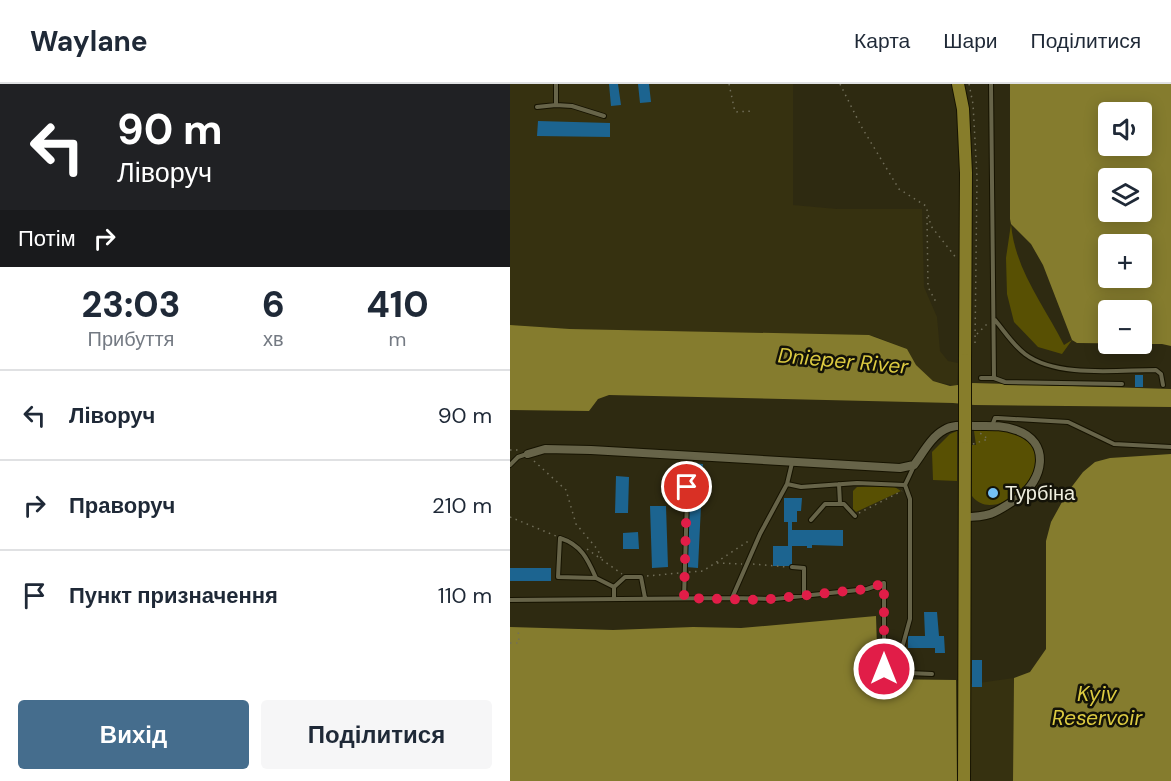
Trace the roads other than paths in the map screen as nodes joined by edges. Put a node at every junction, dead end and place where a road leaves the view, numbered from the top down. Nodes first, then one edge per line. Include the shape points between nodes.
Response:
1 (556, 84) edge
2 (958, 84) edge
3 (991, 84) edge
4 (556, 105) junction
5 (537, 107) dead end
6 (603, 116) dead end
7 (994, 320) junction
8 (981, 378) dead end
9 (993, 378) junction
10 (1122, 384) dead end
11 (1162, 385) dead end
12 (991, 426) junction
13 (1171, 447) edge
14 (528, 454) joint
15 (792, 463) junction
16 (510, 465) edge
17 (914, 465) junction
18 (688, 466) dead end
19 (787, 484) junction
20 (839, 484) junction
21 (905, 485) junction
22 (840, 504) junction
23 (855, 516) road end
24 (963, 517) junction
25 (811, 520) dead end
26 (792, 567) road end
27 (596, 578) junction
28 (614, 587) junction
29 (804, 595) junction
30 (645, 598) junction
31 (684, 598) junction
32 (732, 598) junction
33 (614, 599) junction
34 (510, 600) edge
35 (932, 674) dead end
36 (893, 677) dead end
37 (964, 781) edge

1 - 4 lane
2 - 24 main road, bridge via 965,140 965,360 971,437
3 - 7 lane
4 - 5 lane
4 - 6 lane
7 - 9 lane
7 - 11 lane via 1012,343 1043,365 1065,369 1156,370 1161,374
8 - 9 lane
9 - 10 lane via 1005,382
12 - 13 lane via 995,418 1068,422 1114,444
12 - 17 street via 944,429
12 - 24 street via 1018,430 1032,440 1040,456 1038,476 1027,492 1001,509 986,517
14 - 15 street via 545,449 591,450
14 - 16 lane
15 - 17 street via 900,468
15 - 19 lane
17 - 21 lane
18 - 31 lane
19 - 20 lane
19 - 32 lane
20 - 21 lane
20 - 22 lane
21 - 35 lane via 910,499 910,619 902,663 909,673
22 - 23 lane
22 - 25 lane via 825,504
24 - 37 main road
26 - 29 lane via 804,568
27 - 27 lane via 558,577 560,538 585,553
27 - 28 lane
28 - 30 lane via 625,577 641,577
28 - 33 lane
29 - 32 lane via 760,600
29 - 36 lane via 867,589 884,583 884,669
30 - 31 lane
30 - 33 lane
31 - 32 lane
33 - 34 lane

